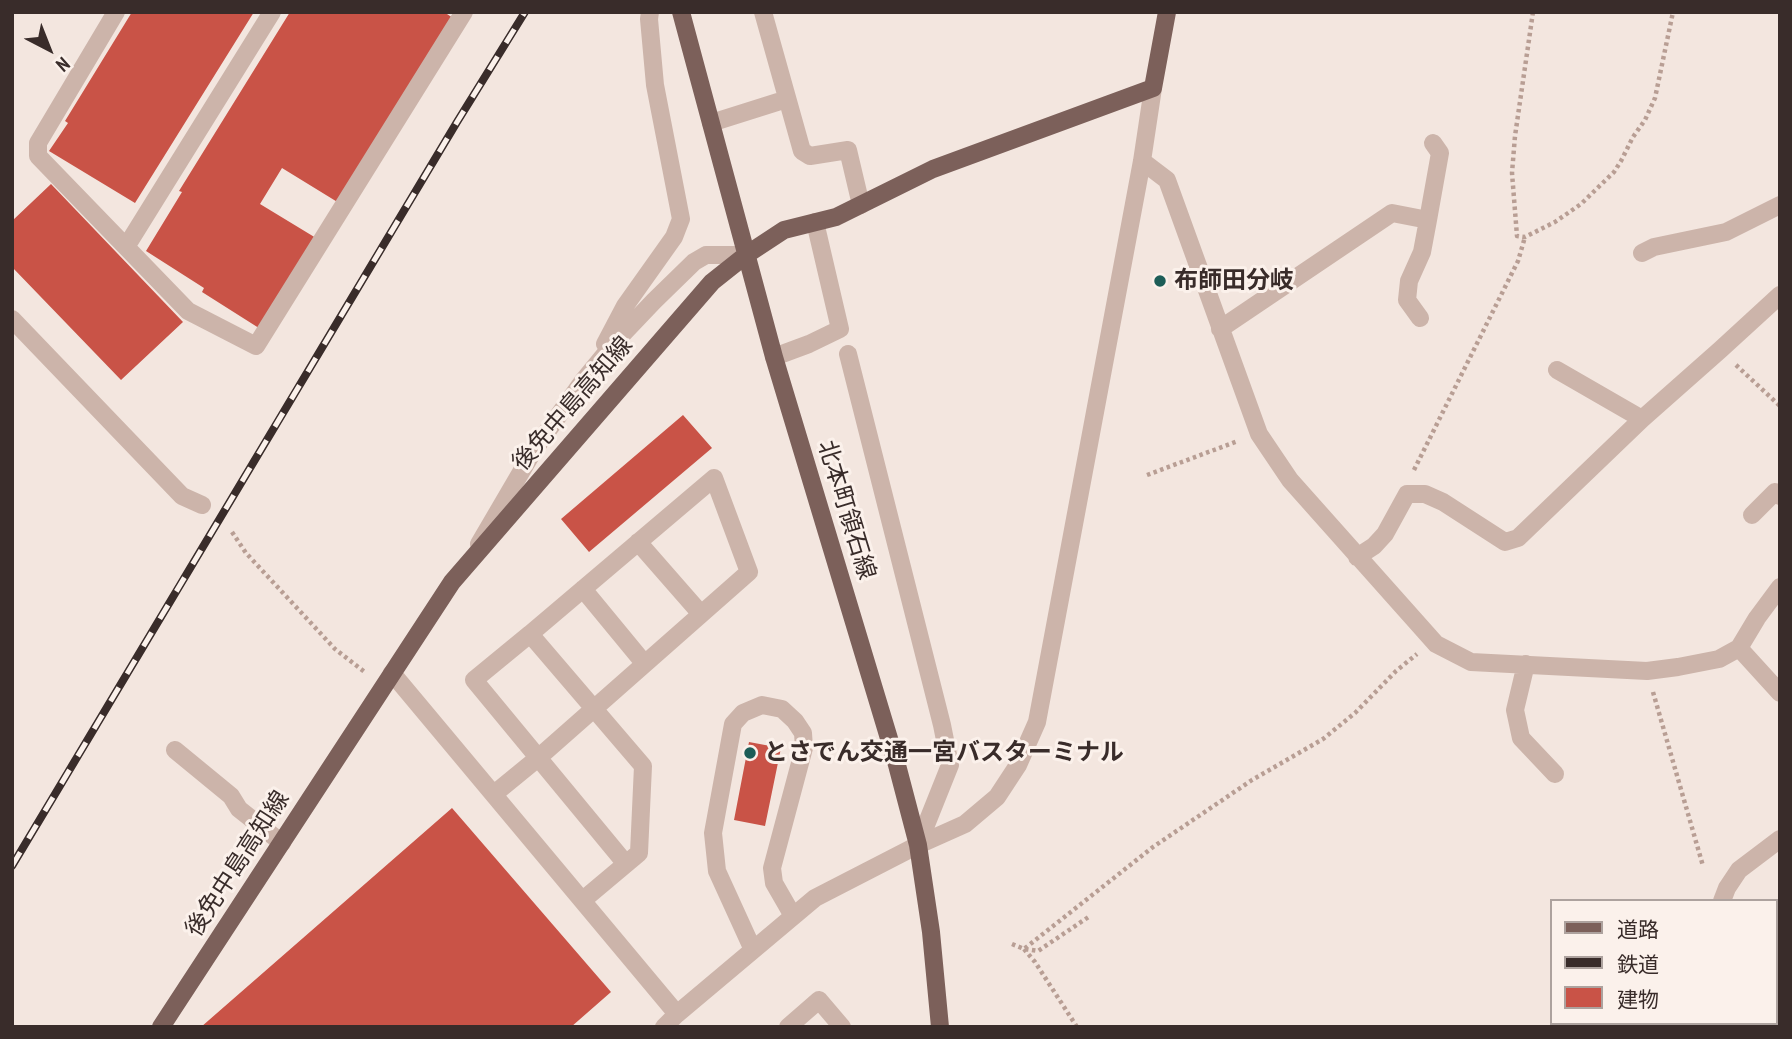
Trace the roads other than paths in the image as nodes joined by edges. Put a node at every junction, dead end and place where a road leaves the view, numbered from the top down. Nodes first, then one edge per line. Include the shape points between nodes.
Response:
1 (116, 12) edge
2 (272, 12) edge
3 (464, 12) edge
4 (650, 12) edge
5 (681, 12) edge
6 (763, 12) edge
7 (1167, 12) edge
8 (1153, 88) junction
9 (787, 99) junction
10 (711, 123) junction
11 (1433, 144) dead end
12 (1142, 161) junction
13 (861, 205) junction
14 (1780, 205) edge
15 (1428, 220) junction
16 (815, 222) junction
17 (126, 247) junction
18 (1642, 253) dead end
19 (746, 255) junction
20 (1780, 295) edge
21 (1420, 318) dead end
22 (12, 320) edge
23 (1220, 329) junction
24 (848, 354) dead end
25 (774, 357) junction
26 (1557, 370) dead end
27 (590, 372) junction
28 (1642, 419) junction
29 (1780, 496) edge
30 (202, 505) dead end
31 (1752, 515) dead end
32 (638, 542) junction
33 (1357, 557) junction
34 (466, 565) junction
35 (583, 589) junction
36 (1777, 595) edge
37 (701, 614) junction
38 (530, 634) junction
39 (1739, 648) junction
40 (645, 663) junction
41 (1526, 664) junction
42 (388, 680) junction
43 (1780, 693) edge
44 (593, 708) junction
45 (175, 750) dead end
46 (538, 758) junction
47 (1555, 774) dead end
48 (494, 794) junction
49 (1780, 839) edge
50 (282, 842) junction
51 (918, 845) junction
52 (626, 864) junction
53 (1722, 899) edge
54 (583, 900) junction
55 (793, 916) junction
56 (753, 950) junction
57 (670, 1020) edge
58 (161, 1027) edge
59 (788, 1027) edge
60 (842, 1027) edge
61 (940, 1027) edge

1 - 17 street via 38,143 38,156
2 - 17 street
3 - 17 street via 256,346 188,311
4 - 27 street via 655,85 681,219 674,237 625,306
5 - 10 main road, 北本町領石線
6 - 9 street
7 - 8 main road
8 - 12 street
8 - 13 main road, 後免中島高知線 via 933,169
9 - 10 street
9 - 13 street via 802,151 810,156 848,150
10 - 19 main road, 北本町領石線
11 - 15 street via 1440,153
12 - 23 street via 1167,180
12 - 51 street via 1037,722 997,797 965,824
13 - 16 main road, 後免中島高知線
14 - 18 street via 1726,232
15 - 21 street via 1407,300
15 - 23 street via 1392,214
16 - 19 main road, 後免中島高知線 via 784,230
16 - 25 street via 840,329
19 - 25 main road, 北本町領石線
19 - 27 street via 706,255 694,262
19 - 34 main road, 後免中島高知線 via 712,282
20 - 28 street
22 - 30 street via 182,496
23 - 33 street via 1259,434 1290,480
24 - 51 street via 950,765
25 - 51 main road, 北本町領石線
26 - 28 street
27 - 34 street via 534,450
28 - 33 street via 1518,538 1505,542 1443,502 1425,494 1407,494 1385,534
29 - 31 street via 1775,492
32 - 35 street
32 - 37 street
32 - 37 street via 714,478 749,572
33 - 41 street via 1436,644 1471,662
34 - 42 main road, 後免中島高知線
35 - 38 street
35 - 40 street
36 - 39 street
37 - 40 street
38 - 44 street
38 - 46 street via 474,680
39 - 41 street via 1719,659 1647,671
39 - 43 street
40 - 44 street
41 - 47 street via 1515,710 1521,738
42 - 48 street
42 - 50 main road, 後免中島高知線
44 - 46 street
44 - 52 street via 643,766 639,853
45 - 50 street
46 - 48 street
46 - 52 street
48 - 54 street
49 - 53 street via 1739,870
50 - 58 main road, 後免中島高知線
51 - 55 street via 815,898
51 - 61 main road, 北本町領石線
52 - 54 street
54 - 57 street
55 - 56 street
55 - 56 street via 772,868 804,748 803,733 782,709 762,705 743,713 733,724 713,833 717,872
56 - 57 street
59 - 60 street via 819,1000

